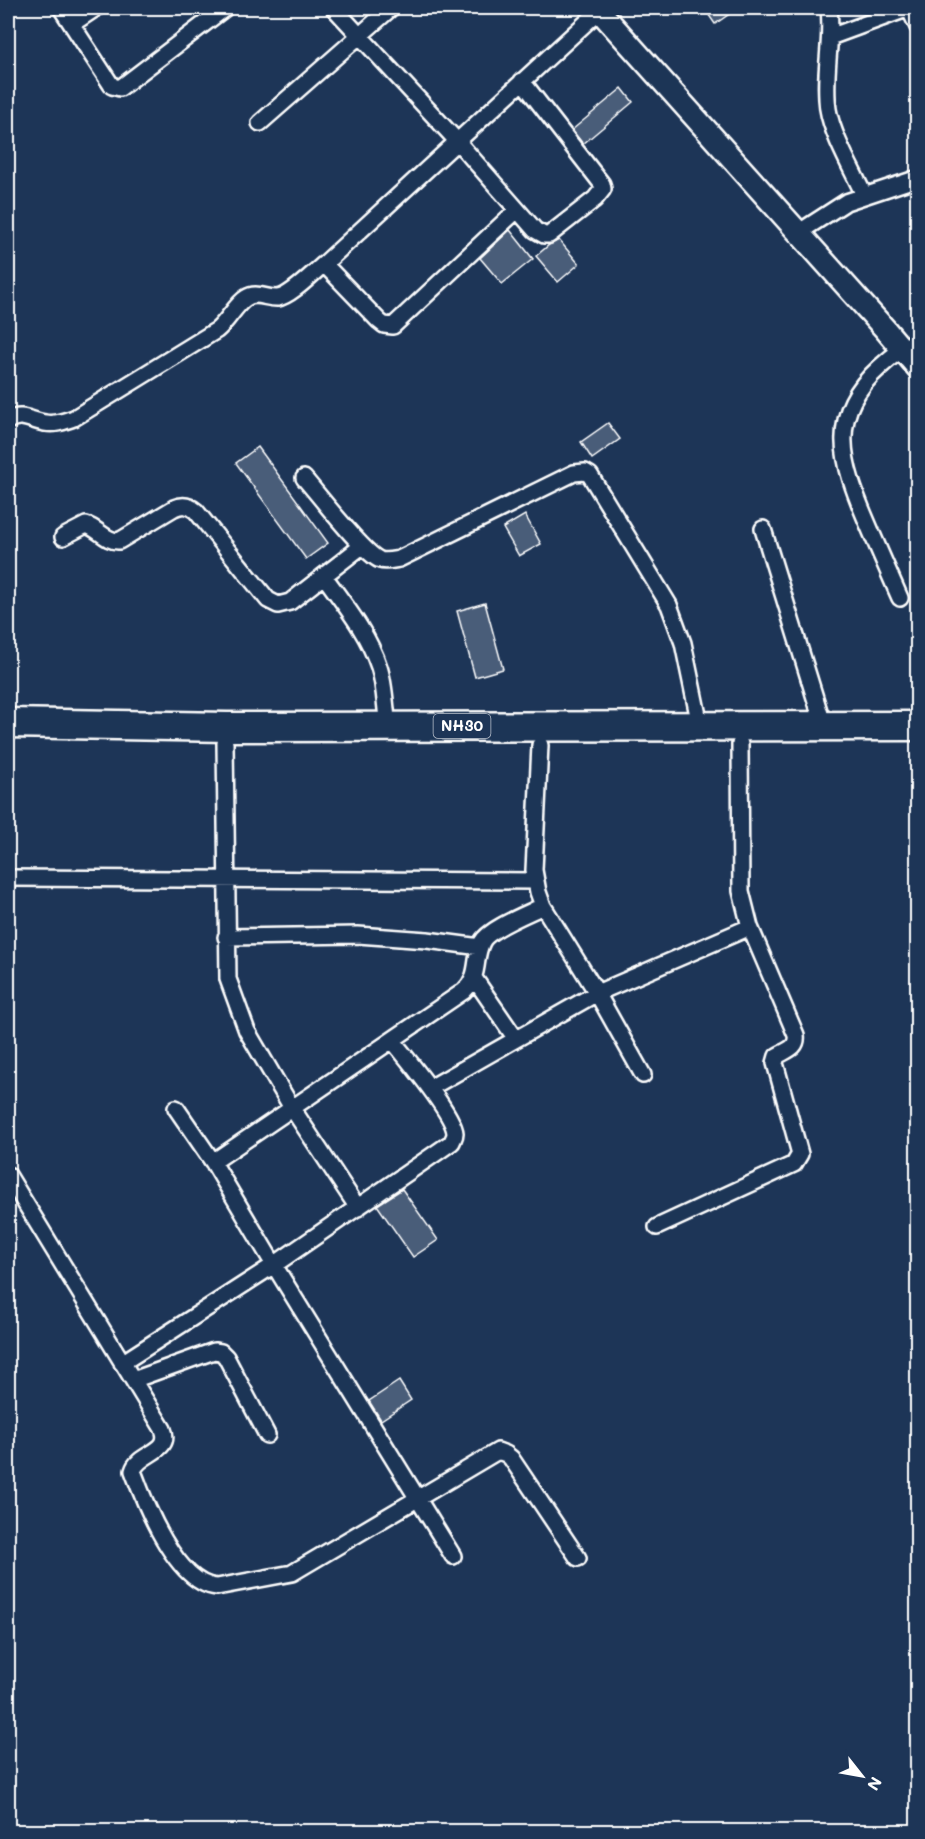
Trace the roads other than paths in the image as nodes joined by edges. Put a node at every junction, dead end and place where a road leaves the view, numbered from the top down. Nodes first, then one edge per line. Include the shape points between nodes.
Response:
1 (61, 8) edge
2 (96, 8) edge
3 (225, 8) edge
4 (334, 8) edge
5 (391, 8) edge
6 (829, 8) edge
7 (909, 8) edge
8 (598, 9) edge
9 (72, 24) junction
10 (918, 27) edge
11 (360, 35) junction
12 (830, 38) junction
13 (522, 81) junction
14 (260, 123) dead end
15 (457, 141) junction
16 (918, 178) edge
17 (864, 195) junction
18 (517, 210) junction
19 (798, 232) junction
20 (324, 264) junction
21 (909, 344) edge
22 (918, 368) edge
23 (8, 421) edge
24 (304, 478) dead end
25 (763, 529) dead end
26 (63, 537) dead end
27 (362, 546) junction
28 (324, 576) junction
29 (900, 598) dead end
30 (8, 723) edge
31 (700, 725) junction
32 (388, 726) junction
33 (918, 726) edge
34 (824, 727) junction
35 (8, 743) edge
36 (225, 743) junction
37 (918, 743) edge
38 (741, 744) junction
39 (540, 746) junction
40 (8, 878) edge
41 (227, 878) junction
42 (535, 880) junction
43 (543, 906) junction
44 (750, 927) junction
45 (226, 937) junction
46 (480, 947) junction
47 (474, 978) junction
48 (597, 993) junction
49 (516, 1039) junction
50 (392, 1040) junction
51 (643, 1075) dead end
52 (430, 1088) junction
53 (176, 1108) dead end
54 (292, 1108) junction
55 (213, 1162) junction
56 (8, 1175) edge
57 (358, 1208) junction
58 (657, 1227) dead end
59 (274, 1265) junction
60 (122, 1363) junction
61 (133, 1380) junction
62 (267, 1435) dead end
63 (418, 1499) junction
64 (453, 1556) dead end
65 (578, 1558) dead end

1 - 9 street
2 - 9 street
3 - 9 street via 120,88 112,86
4 - 11 street
5 - 11 street
6 - 12 street
7 - 10 street
7 - 12 street
8 - 13 street
8 - 19 street
11 - 14 street
11 - 15 street
12 - 17 street via 826,89 829,112
13 - 15 street
13 - 18 street via 599,178 603,189 595,200 549,235 535,230
15 - 18 street
15 - 20 street
16 - 17 street
17 - 19 street
18 - 20 street via 393,326 378,321
19 - 21 street
20 - 23 street via 280,297 245,298 217,330 75,418 53,424 19,416
21 - 22 street
21 - 29 street via 873,373 857,393 846,417 843,443 846,467 858,500
24 - 27 street
25 - 34 street
26 - 28 street via 86,525 119,541 184,505 196,511 268,600 283,605 290,602
27 - 28 street
27 - 31 street via 381,560 399,559 574,473 585,472 594,480 669,606 683,643
28 - 32 street via 373,651 380,669
30 - 32 highway, NH30
31 - 32 highway, NH30
31 - 34 highway, NH30
33 - 34 highway, NH30
35 - 36 highway, NH30
36 - 39 highway, NH30
36 - 41 street
37 - 38 highway, NH30
38 - 39 highway, NH30
38 - 44 street via 740,873
39 - 42 street
40 - 41 street
41 - 42 street
41 - 45 street
42 - 43 street
43 - 46 street via 490,933
43 - 48 street
44 - 48 street
44 - 58 street via 796,1035 794,1046 777,1056 775,1063 800,1154 794,1164
45 - 46 street via 358,935
45 - 54 street via 228,979 236,1006
46 - 47 street
47 - 49 street
47 - 50 street via 464,991
48 - 49 street
48 - 51 street
49 - 52 street
50 - 52 street
50 - 54 street
52 - 57 street via 453,1127 452,1142
53 - 55 street
54 - 55 street
54 - 57 street
55 - 59 street
56 - 60 street
57 - 59 street
59 - 60 street
59 - 63 street
60 - 61 street
61 - 62 street via 214,1351 221,1352
61 - 63 street via 166,1439 161,1447 135,1464 133,1470 165,1541 190,1574 204,1585 217,1587 292,1573
63 - 64 street
63 - 65 street via 492,1453 502,1452 511,1458

